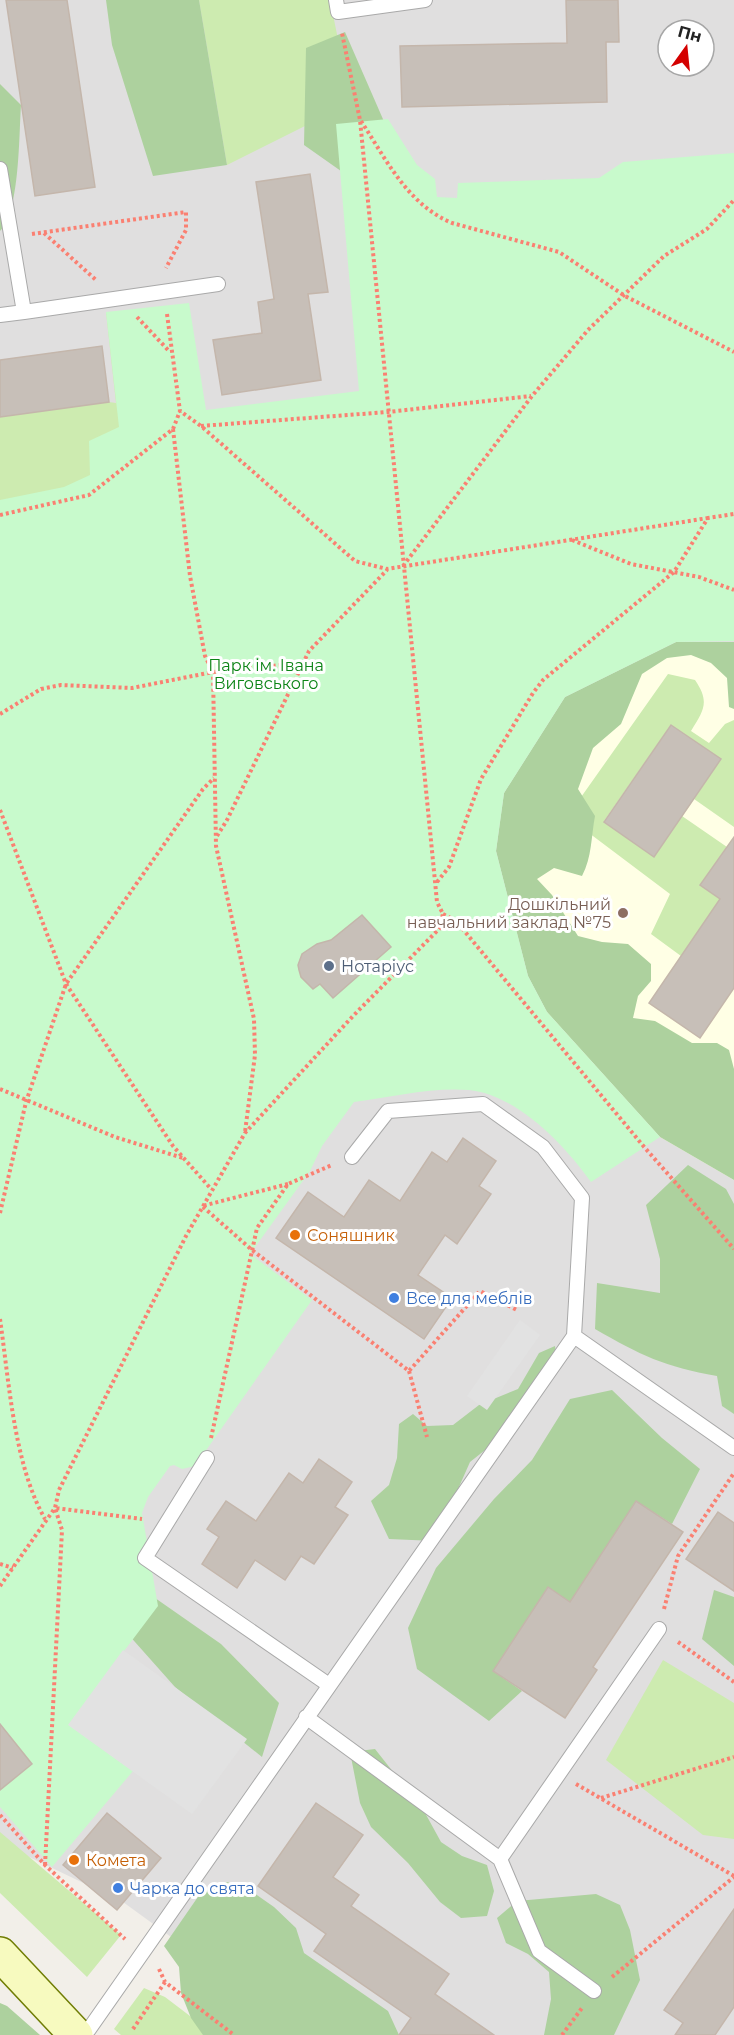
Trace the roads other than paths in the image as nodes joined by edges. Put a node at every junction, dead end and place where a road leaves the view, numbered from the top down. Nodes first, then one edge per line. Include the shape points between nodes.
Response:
1 (426, 0) edge
2 (337, 6) edge
3 (0, 169) edge
4 (218, 284) dead end
5 (24, 312) junction
6 (0, 315) edge
7 (352, 1157) road end
8 (574, 1336) junction
9 (734, 1448) edge
10 (207, 1458) road end
11 (659, 1629) road end
12 (329, 1685) junction
13 (306, 1717) junction
14 (500, 1859) junction
15 (0, 1954) edge
16 (594, 1991) road end
17 (76, 2035) edge
18 (85, 2035) edge

1 - 2 lane
3 - 5 lane
4 - 5 lane
5 - 6 lane
7 - 8 lane via 388,1111 483,1104 543,1147 582,1198
8 - 9 lane
8 - 12 lane
10 - 12 lane via 145,1558
11 - 14 lane
12 - 13 lane
13 - 14 lane
13 - 18 lane
14 - 16 lane via 539,1951
15 - 17 main road

